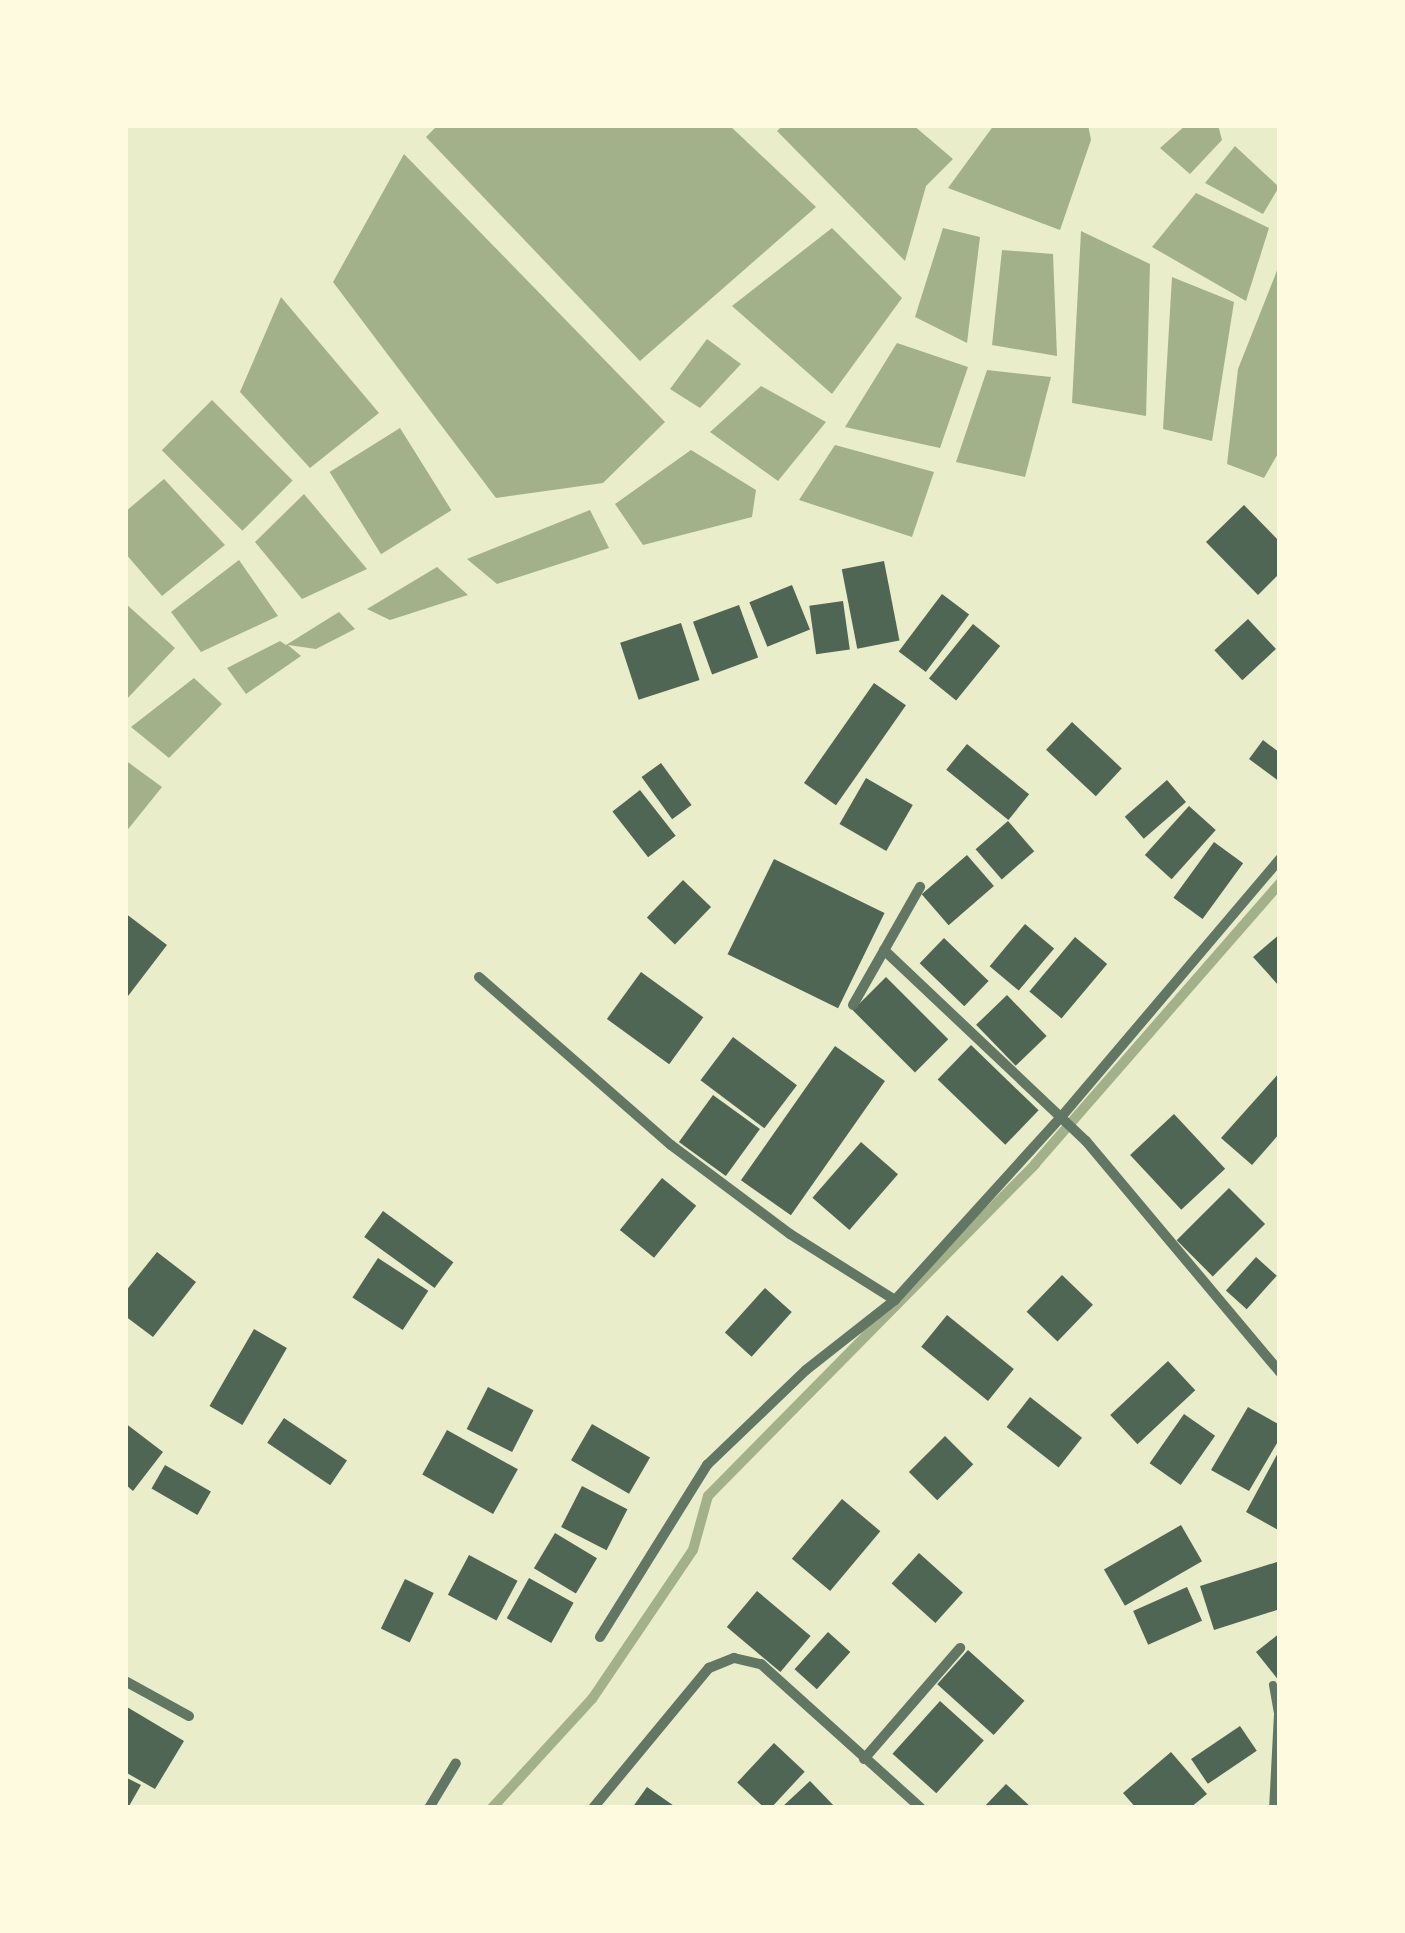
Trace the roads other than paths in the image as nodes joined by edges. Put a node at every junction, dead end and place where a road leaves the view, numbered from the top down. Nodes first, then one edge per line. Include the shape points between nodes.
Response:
1 (1278, 865) edge
2 (920, 887) dead end
3 (884, 950) junction
4 (480, 978) dead end
5 (853, 1005) dead end
6 (1064, 1119) junction
7 (895, 1300) junction
8 (1280, 1372) edge
9 (600, 1637) dead end
10 (960, 1648) dead end
11 (125, 1681) edge
12 (1273, 1684) dead end
13 (189, 1716) dead end
14 (864, 1759) junction
15 (456, 1763) dead end
16 (430, 1808) edge
17 (593, 1808) edge
18 (921, 1808) edge
19 (1273, 1808) edge

1 - 6 street
2 - 3 street
3 - 5 street
3 - 6 street
4 - 7 street via 671,1145 790,1234
6 - 7 street
6 - 8 street
7 - 9 street via 806,1370 707,1465
10 - 14 street
11 - 13 street
12 - 19 lane
14 - 17 street via 761,1664 734,1658 708,1668
14 - 18 street
15 - 16 street

